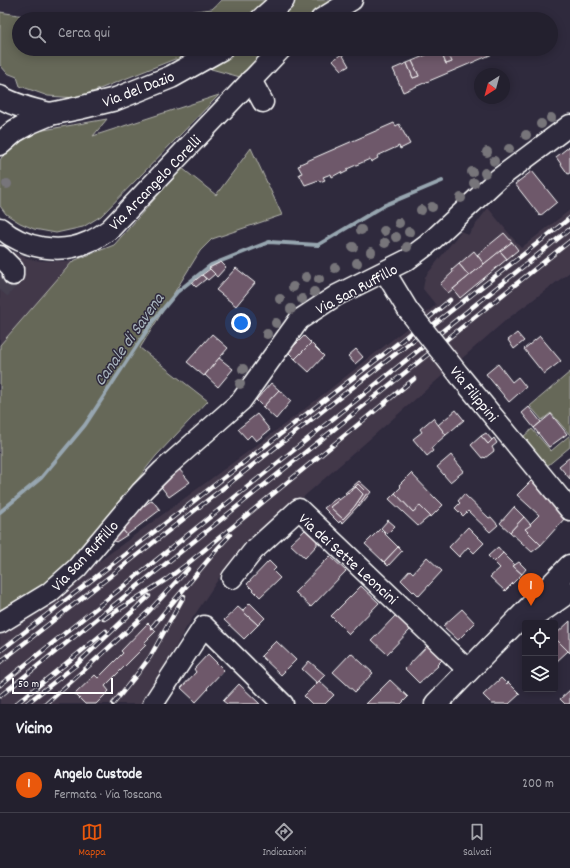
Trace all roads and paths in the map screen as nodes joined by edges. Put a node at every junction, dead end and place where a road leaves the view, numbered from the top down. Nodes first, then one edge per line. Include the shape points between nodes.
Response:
1 (283, 0) edge
2 (352, 0) edge
3 (270, 12) edge
4 (332, 12) edge
5 (208, 56) edge
6 (274, 56) edge
7 (251, 80) junction
8 (0, 97) edge
9 (263, 102) dead end
10 (50, 114) junction
11 (570, 125) edge
12 (0, 144) edge
13 (0, 228) edge
14 (0, 256) edge
15 (385, 272) junction
16 (13, 274) dead end
17 (570, 510) edge
18 (232, 578) dead end
19 (568, 579) edge
20 (529, 620) edge
21 (0, 623) edge
22 (522, 626) edge
23 (493, 645) junction
24 (468, 670) junction
25 (153, 704) edge
26 (283, 704) edge
27 (436, 704) edge

1 - 3 main road
2 - 4 street
5 - 10 main road, Via del Dazio via 171,77 116,99
6 - 7 street, Via Arcangelo Corelli
7 - 9 street
7 - 13 street, Via Arcangelo Corelli via 110,229 88,243 64,249 33,246
8 - 10 main road, Via del Dazio via 28,109
10 - 12 main road, Via del Dazio via 15,131
11 - 15 street, Via San Ruffillo via 498,179 427,245
14 - 16 street via 13,269
15 - 17 street, Via Filippini, bridge via 408,310
15 - 21 street, Via San Ruffillo via 337,295 300,320 241,401 141,492 77,568 49,593
18 - 24 street, Via dei Sette Leoncini via 254,550 299,509
19 - 20 street
19 - 23 main road
22 - 23 street
23 - 24 main road
24 - 27 main road
25 - 26 street via 204,626

